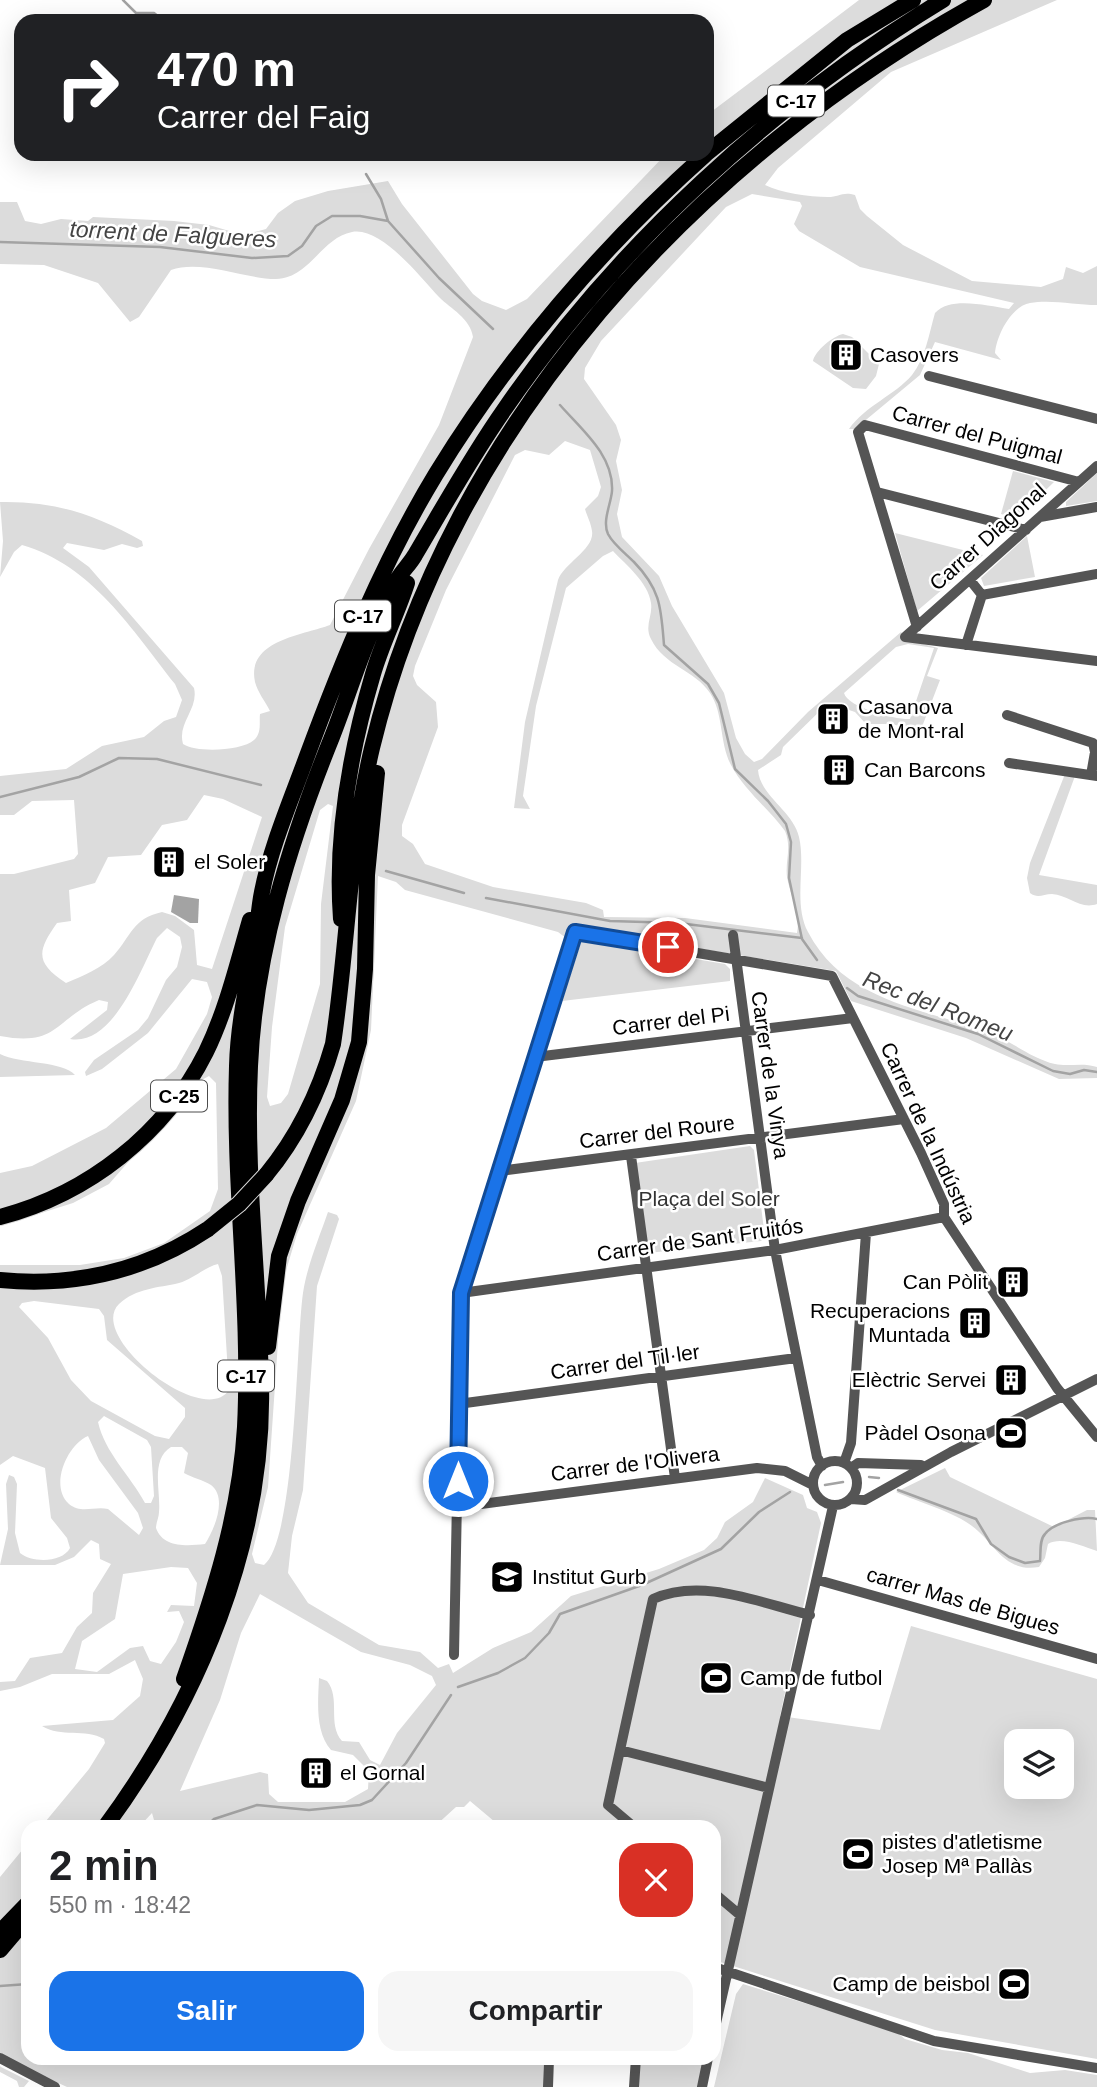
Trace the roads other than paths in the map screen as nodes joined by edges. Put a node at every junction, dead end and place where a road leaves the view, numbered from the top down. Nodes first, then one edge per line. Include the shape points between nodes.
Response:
1 (913, 0) edge
2 (943, 0) edge
3 (984, 0) edge
4 (714, 148) edge
5 (700, 161) edge
6 (929, 376) dead end
7 (1097, 419) edge
8 (1097, 466) edge
9 (1079, 482) junction
10 (877, 492) junction
11 (1097, 508) edge
12 (1040, 517) junction
13 (1026, 530) junction
14 (412, 560) junction
15 (1097, 575) edge
16 (970, 580) junction
17 (982, 595) junction
18 (917, 627) junction
19 (966, 645) junction
20 (402, 653) junction
21 (1097, 661) edge
22 (1007, 715) dead end
23 (1009, 763) dead end
24 (1094, 776) edge
25 (261, 892) junction
26 (733, 935) dead end
27 (343, 946) junction
28 (735, 959) junction
29 (853, 1018) junction
30 (745, 1031) junction
31 (535, 1057) junction
32 (904, 1119) junction
33 (760, 1138) junction
34 (631, 1156) junction
35 (499, 1171) junction
36 (0, 1217) edge
37 (944, 1217) junction
38 (866, 1233) junction
39 (775, 1250) junction
40 (647, 1268) junction
41 (0, 1280) edge
42 (461, 1293) junction
43 (796, 1358) junction
44 (661, 1377) junction
45 (1097, 1380) edge
46 (261, 1387) junction
47 (1065, 1395) junction
48 (458, 1404) junction
49 (1097, 1437) edge
50 (927, 1464) junction
51 (822, 1465) junction
52 (847, 1465) junction
53 (675, 1478) junction
54 (813, 1485) junction
55 (851, 1499) junction
56 (833, 1506) junction
57 (458, 1507) junction
58 (818, 1580) junction
59 (810, 1615) junction
60 (454, 1654) dead end
61 (1097, 1659) edge
62 (620, 1750) junction
63 (769, 1788) junction
64 (99, 1820) edge
65 (110, 1820) edge
66 (626, 1820) edge
67 (721, 1900) edge
68 (21, 1910) edge
69 (740, 1915) junction
70 (21, 1925) edge
71 (0, 1932) edge
72 (0, 1950) edge
73 (721, 1969) edge
74 (728, 1971) junction
75 (721, 2002) edge
76 (0, 2058) edge
77 (549, 2065) edge
78 (636, 2065) edge
79 (707, 2065) edge
80 (1097, 2068) edge
81 (55, 2087) edge
82 (548, 2087) edge
83 (634, 2087) edge
84 (702, 2087) edge

1 - 4 highway, C-17 via 847,40
2 - 14 highway, C-17 via 837,70 757,132 615,271 505,408
3 - 20 highway via 895,53 808,115 725,185 628,281 578,339 500,447 440,556
5 - 25 highway, C-17 via 573,290 491,394 436,474 369,601 323,712
6 - 7 street
8 - 9 street, Carrer Diagonal
9 - 10 street, Carrer del Puigmal via 865,425 858,432
9 - 12 street, Carrer Diagonal
10 - 13 street
10 - 18 street
11 - 12 street
12 - 13 street, Carrer Diagonal
13 - 16 street, Carrer Diagonal
14 - 27 highway via 373,674 356,744 341,858
14 - 46 highway, C-17 via 381,614 319,767 293,841 266,954 250,1058 248,1106
15 - 17 street
16 - 17 street
16 - 18 street, Carrer Diagonal
17 - 19 street
18 - 19 street, Carrer Diagonal via 905,638
19 - 21 street
20 - 27 highway via 372,749
20 - 46 highway via 373,805 359,1042 342,1100 279,1256
22 - 24 street via 1093,743
23 - 24 street
25 - 36 highway, C-25 via 206,1052 161,1119 97,1174 58,1197
25 - 64 highway, C-17 via 237,1061 236,1157 247,1363 237,1496 220,1570 180,1690
26 - 28 street, Carrer de la Vinya
27 - 41 highway, bridge via 338,1010 323,1081 295,1136 239,1205 156,1259 109,1274 67,1281
28 - 29 street, Carrer de la Indústria via 832,976
28 - 30 street, Carrer de la Vinya
28 - 31 street via 575,932
29 - 30 street, Carrer del Pi
29 - 32 street, Carrer de la Indústria
30 - 31 street, Carrer del Pi
30 - 33 street, Carrer de la Vinya
31 - 35 street
32 - 33 street, Carrer del Roure
32 - 37 street, Carrer de la Indústria via 944,1204
33 - 34 street, Carrer del Roure
33 - 39 street, Carrer de la Vinya
34 - 35 street, Carrer del Roure
34 - 40 street
35 - 42 street
37 - 38 street, Carrer de Sant Fruitós
37 - 47 street, Carrer de la Indústria
38 - 39 street, Carrer de Sant Fruitós
38 - 52 street
39 - 40 street, Carrer de Sant Fruitós
39 - 43 street, Carrer de la Vinya
40 - 42 street, Carrer de Sant Fruitós
40 - 44 street
42 - 48 street
43 - 44 street, Carrer del Til·ler
43 - 51 street, Carrer de la Vinya
44 - 48 street, Carrer del Til·ler
44 - 53 street
45 - 47 street
46 - 65 highway, C-17 via 249,1507 215,1630 174,1722
47 - 49 street, Carrer de la Indústria
47 - 50 street
48 - 57 street
50 - 52 street
50 - 55 street via 864,1500
51 - 52 street
51 - 54 street
52 - 55 street via 857,1482
53 - 54 street, Carrer de l'Olivera via 774,1468
53 - 57 street, Carrer de l'Olivera
54 - 56 street via 819,1499
55 - 56 street
56 - 58 street
57 - 60 street
58 - 59 street
58 - 61 street, carrer Mas de Bigues
59 - 62 street via 702,1589 671,1591 653,1599
59 - 63 street
62 - 63 street
62 - 66 street via 608,1805
63 - 69 street
67 - 69 street
68 - 71 highway
69 - 74 street
70 - 72 highway
73 - 74 street
74 - 75 street
74 - 80 street via 934,2041
76 - 81 street
77 - 82 street
78 - 83 street
79 - 84 street

